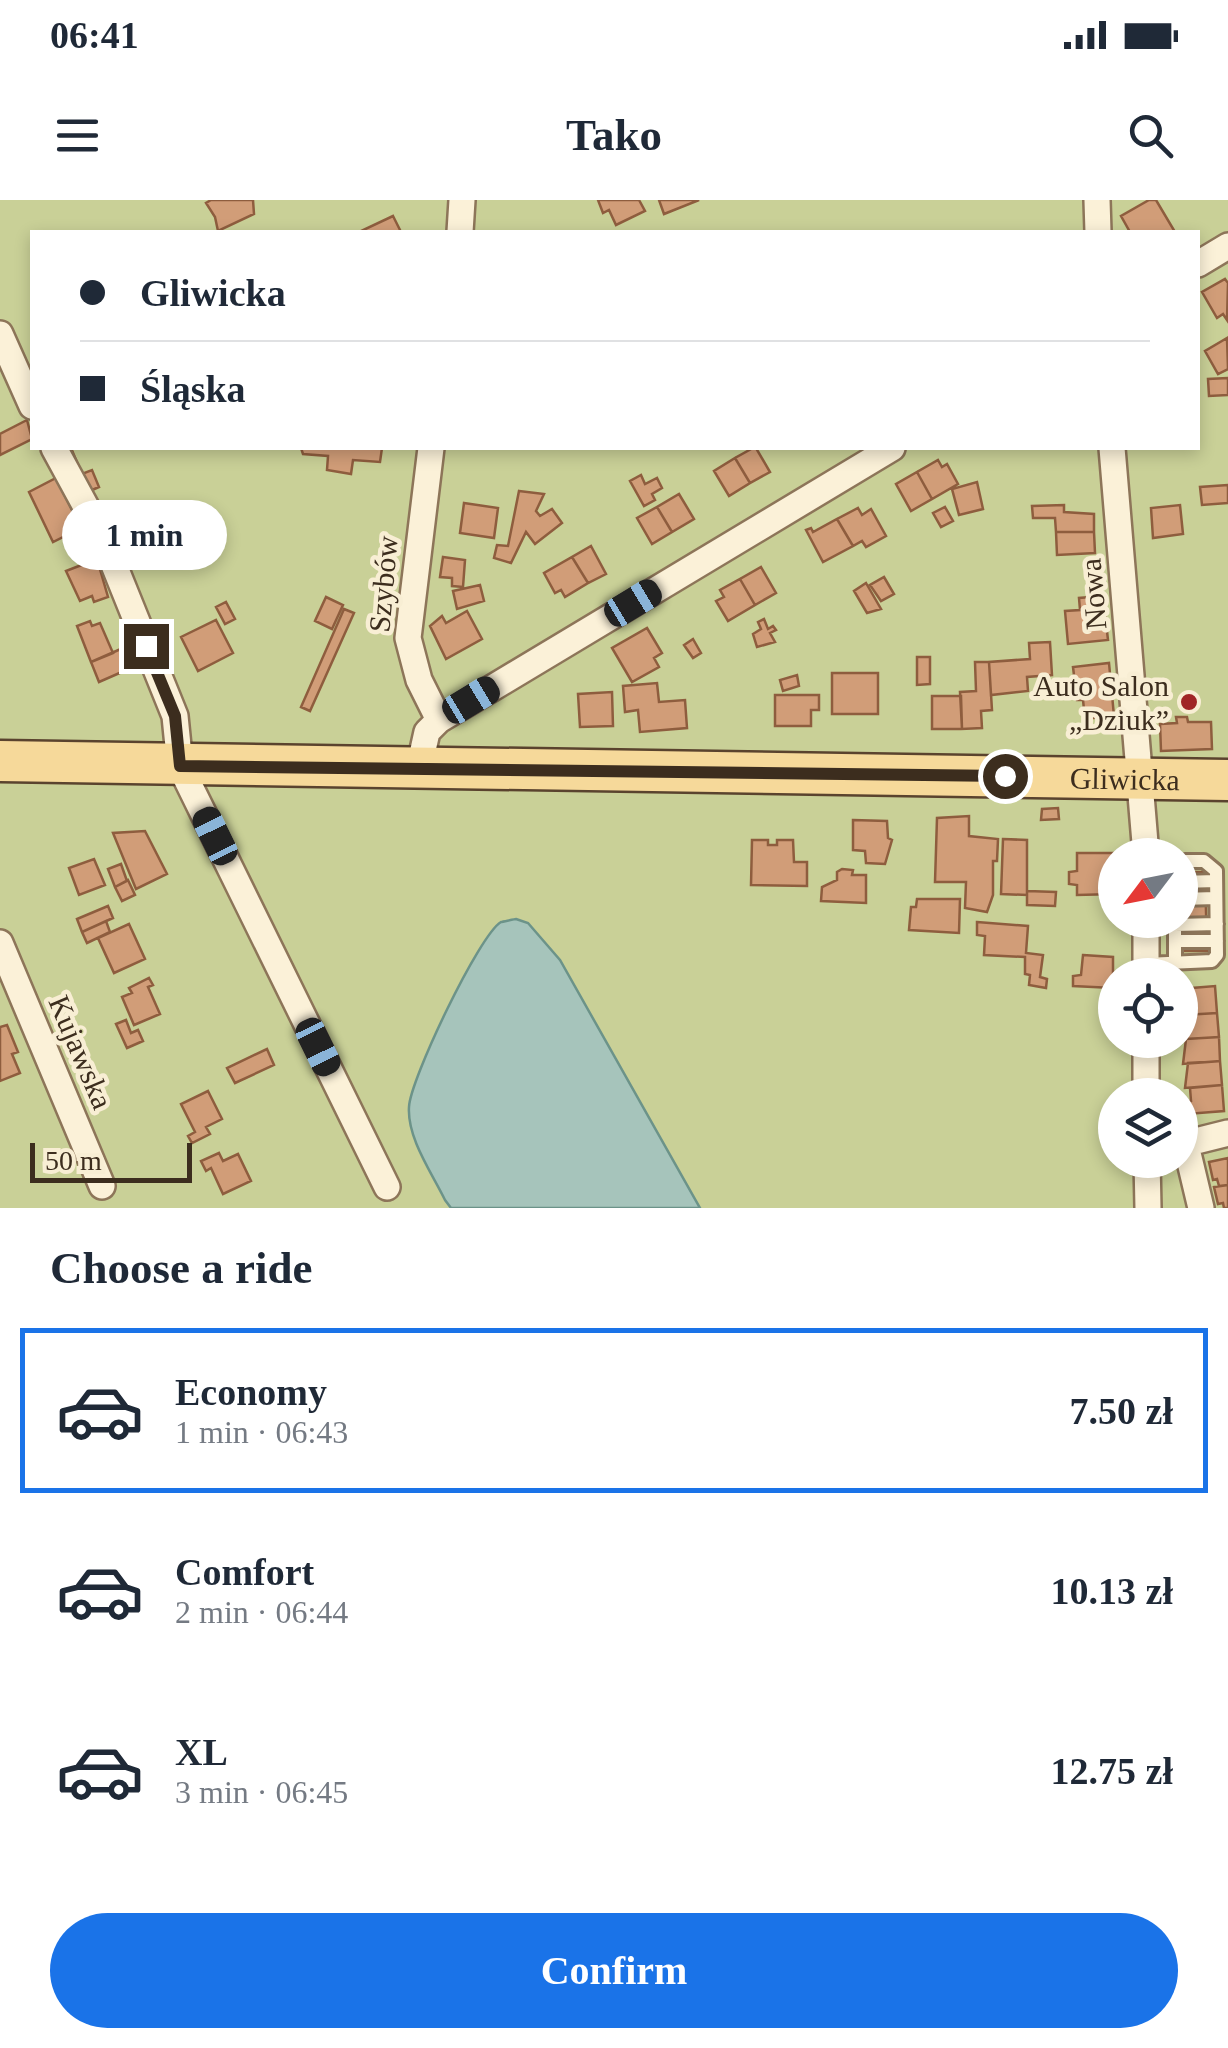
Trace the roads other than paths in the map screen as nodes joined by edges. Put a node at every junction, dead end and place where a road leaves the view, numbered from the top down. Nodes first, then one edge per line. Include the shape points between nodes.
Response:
1 (462, 200) edge
2 (1097, 200) edge
3 (460, 230) edge
4 (1098, 230) edge
5 (1228, 246) edge
6 (1200, 263) edge
7 (0, 334) edge
8 (30, 402) edge
9 (55, 450) edge
10 (431, 450) edge
11 (889, 450) edge
12 (1112, 450) edge
13 (438, 720) junction
14 (0, 762) edge
15 (180, 766) junction
16 (419, 768) junction
17 (1142, 779) junction
18 (1228, 780) edge
19 (1145, 838) edge
20 (1198, 860) edge
21 (1198, 882) edge
22 (1216, 882) junction
23 (1198, 898) edge
24 (1216, 898) junction
25 (1198, 924) edge
26 (1216, 924) junction
27 (1175, 938) edge
28 (1216, 940) junction
29 (1175, 942) junction
30 (0, 943) edge
31 (1175, 958) edge
32 (1198, 962) edge
33 (1228, 1133) edge
34 (1198, 1141) edge
35 (1147, 1178) edge
36 (1193, 1178) edge
37 (102, 1186) dead end
38 (387, 1187) dead end
39 (1148, 1208) edge
40 (1202, 1208) edge

1 - 3 street
2 - 4 street
5 - 6 street
7 - 8 street
9 - 15 street via 104,540 175,716
10 - 13 street, Szybów via 408,638
11 - 13 street
12 - 17 street, Nowa
13 - 16 street via 427,732
14 - 15 main road, Gliwicka
15 - 16 main road, Gliwicka
15 - 38 street
16 - 17 main road, Gliwicka
17 - 18 main road, Gliwicka
17 - 19 street, Nowa
20 - 22 lane via 1216,871
21 - 22 lane
22 - 24 lane
23 - 24 lane
24 - 26 lane
25 - 26 lane
26 - 28 lane
27 - 29 lane
28 - 29 lane
28 - 32 lane via 1212,961
29 - 31 lane
30 - 37 street, Kujawska
33 - 34 street
35 - 39 street
36 - 40 street

